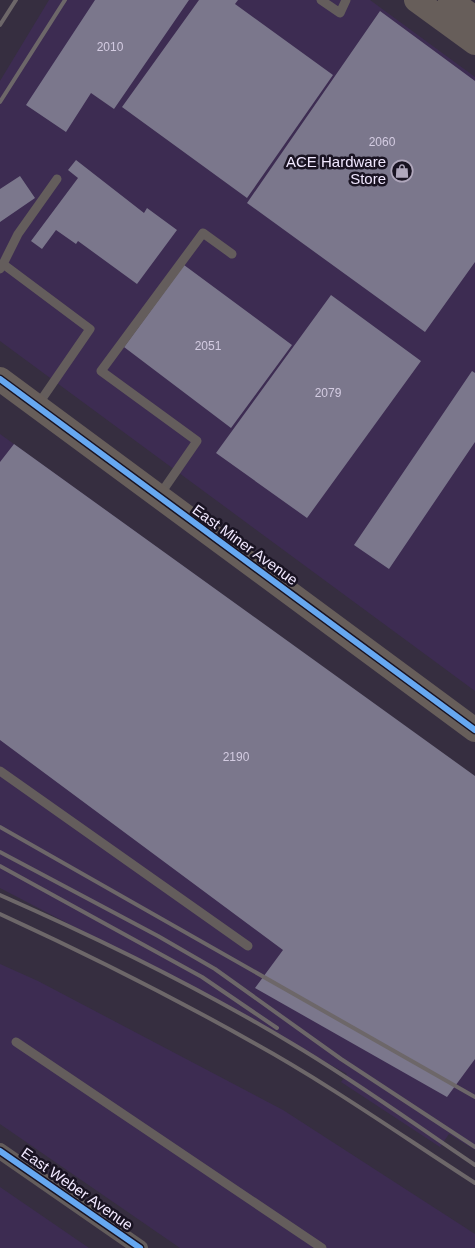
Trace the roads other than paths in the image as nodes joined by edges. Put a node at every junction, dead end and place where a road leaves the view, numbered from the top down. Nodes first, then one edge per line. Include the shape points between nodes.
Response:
1 (321, 0) edge
2 (346, 0) edge
3 (416, 0) edge
4 (450, 0) edge
5 (475, 18) edge
6 (475, 43) edge
7 (57, 179) dead end
8 (232, 254) dead end
9 (2, 267) edge
10 (4, 385) edge
11 (37, 407) junction
12 (158, 496) junction
13 (475, 730) edge
14 (0, 771) edge
15 (248, 946) dead end
16 (16, 1042) dead end
17 (0, 1151) edge
18 (140, 1248) edge
19 (322, 1248) edge

1 - 2 lane via 340,13
3 - 6 street
4 - 5 street
7 - 9 lane via 18,234
8 - 12 lane via 203,233 101,371 197,441
9 - 11 lane via 90,329
10 - 11 street, East Miner Avenue
11 - 12 street, East Miner Avenue
12 - 13 street, East Miner Avenue
14 - 15 lane
16 - 19 lane
17 - 18 street, East Weber Avenue

